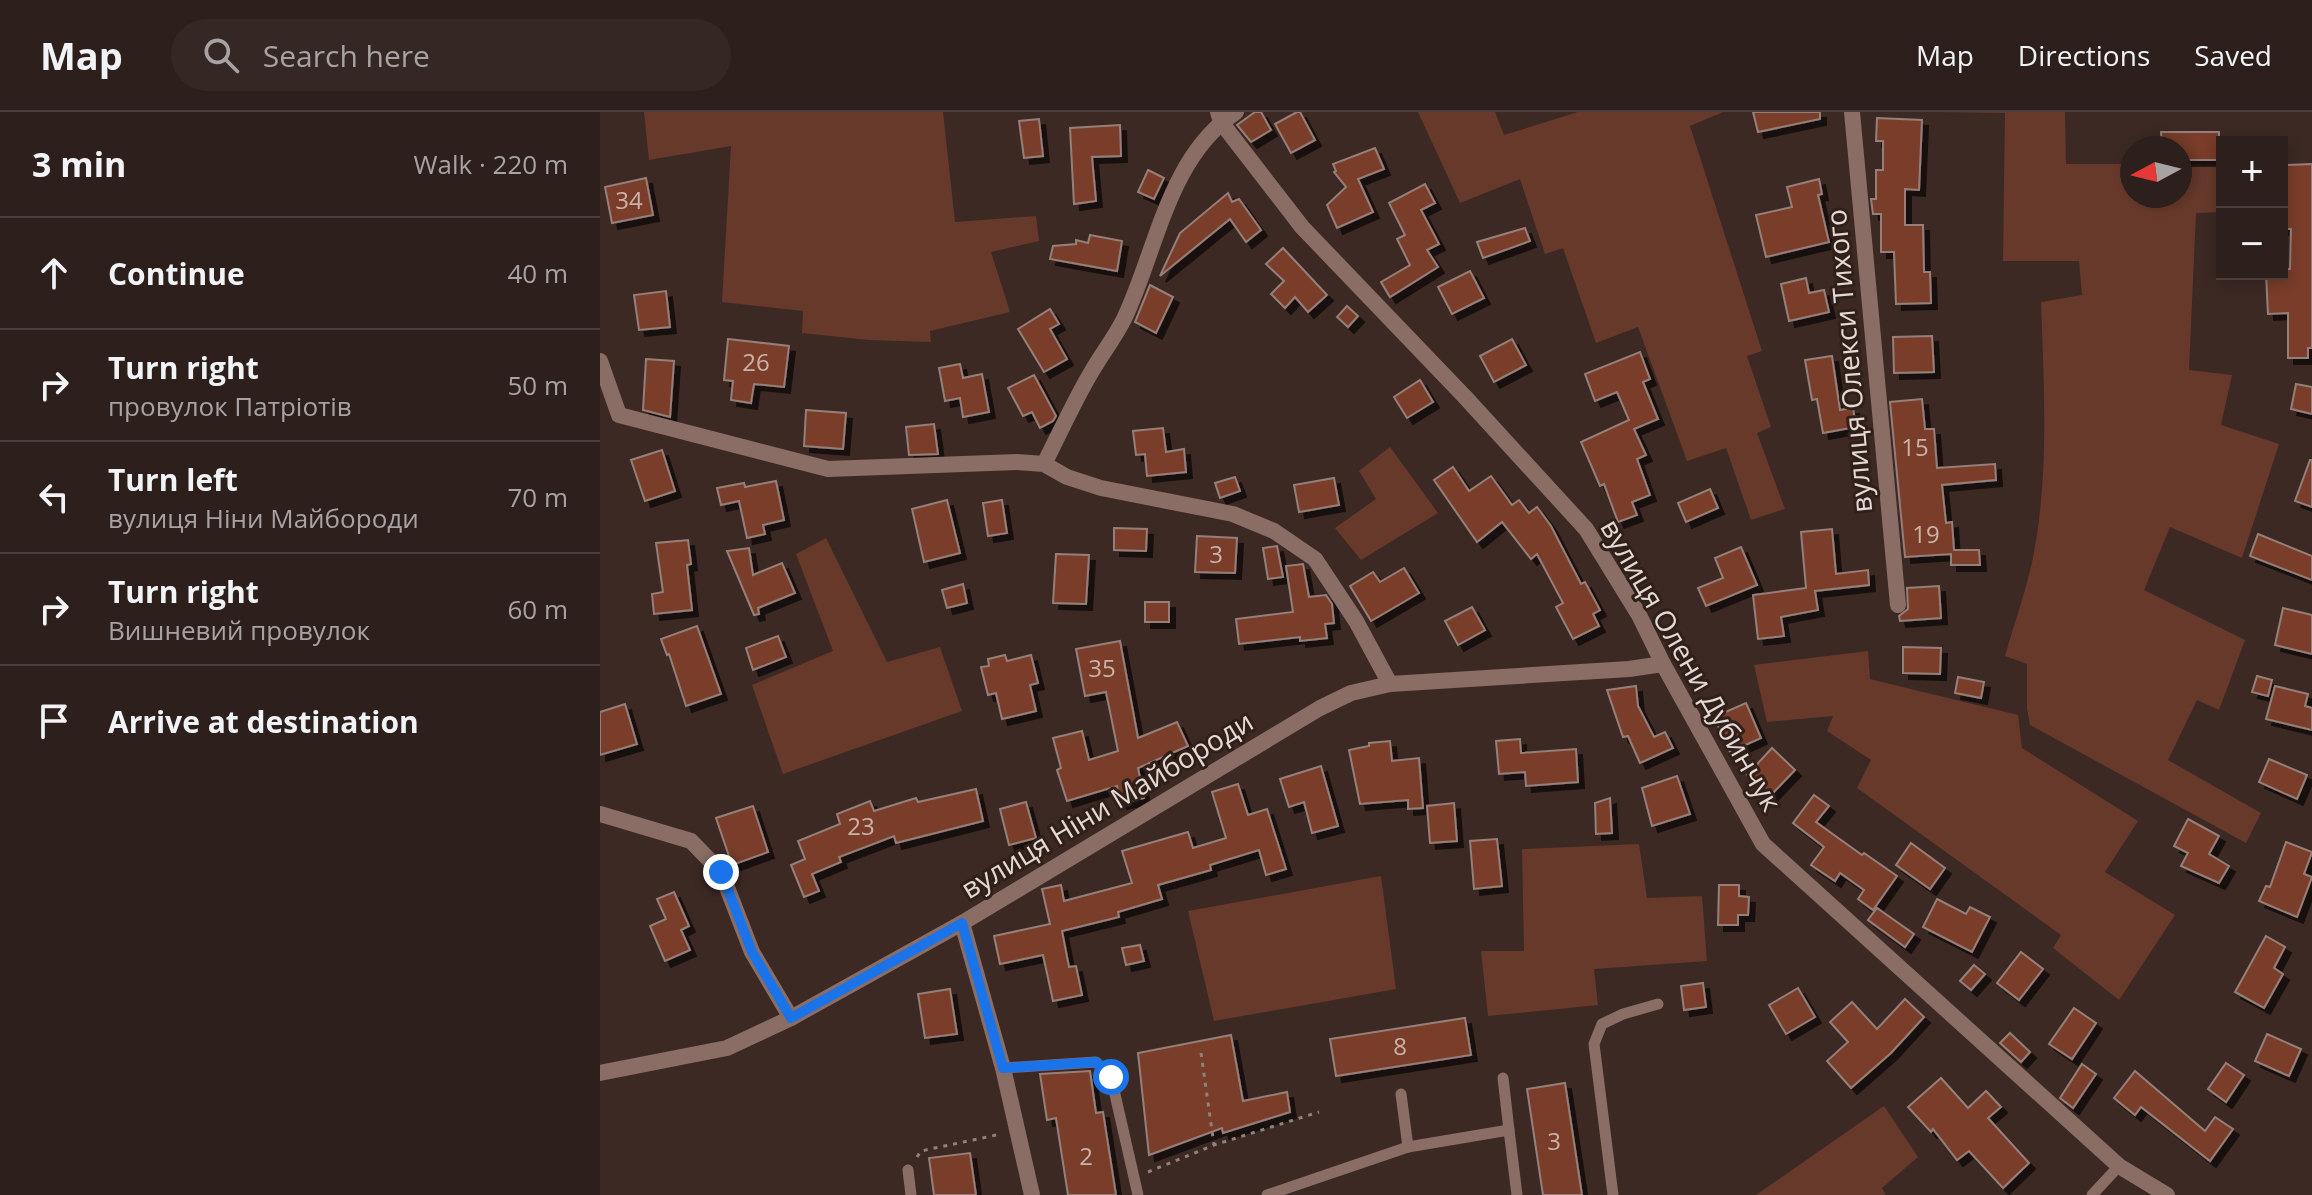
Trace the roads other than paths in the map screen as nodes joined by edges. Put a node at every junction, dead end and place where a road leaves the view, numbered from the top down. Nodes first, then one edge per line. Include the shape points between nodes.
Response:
1 (1236, 112) edge
2 (1852, 112) edge
3 (1220, 117) edge
4 (600, 361) edge
5 (1044, 464) junction
6 (1898, 605) dead end
7 (1663, 664) junction
8 (1390, 684) junction
9 (600, 814) edge
10 (962, 923) junction
11 (1658, 1004) dead end
12 (791, 1018) junction
13 (1003, 1068) junction
14 (600, 1073) edge
15 (1503, 1078) dead end
16 (1401, 1094) dead end
17 (1509, 1130) junction
18 (1408, 1147) junction
19 (2119, 1166) junction
20 (908, 1170) road end
21 (911, 1195) edge
22 (1032, 1195) edge
23 (1138, 1195) edge
24 (1267, 1195) edge
25 (1517, 1195) edge
26 (1613, 1195) edge
27 (2092, 1195) edge
28 (2167, 1195) edge

1 - 3 street
2 - 6 street, вулиця Олекси Тихого
3 - 5 street via 1185,171 1124,320
3 - 7 street, вулиця Олени Дубинчук via 1302,227 1586,529
4 - 5 street via 619,415 828,469
5 - 8 street via 1101,488 1233,514 1274,531 1315,559
7 - 8 street, вулиця Ніни Майбороди
7 - 19 street, вулиця Олени Дубинчук via 1763,844
8 - 10 street, вулиця Ніни Майбороди via 1351,693 1320,708
9 - 12 street via 691,841 721,872 752,952
10 - 12 street, вулиця Ніни Майбороди
10 - 13 street
11 - 26 lane via 1602,1024 1594,1044
12 - 14 street, вулиця Ніни Майбороди via 727,1048
13 - 22 street
13 - 23 lane via 1096,1062 1111,1077
15 - 17 lane
16 - 18 lane
17 - 18 lane
17 - 25 lane
18 - 24 lane
19 - 27 lane
19 - 28 street, вулиця Олени Дубинчук
20 - 21 lane

